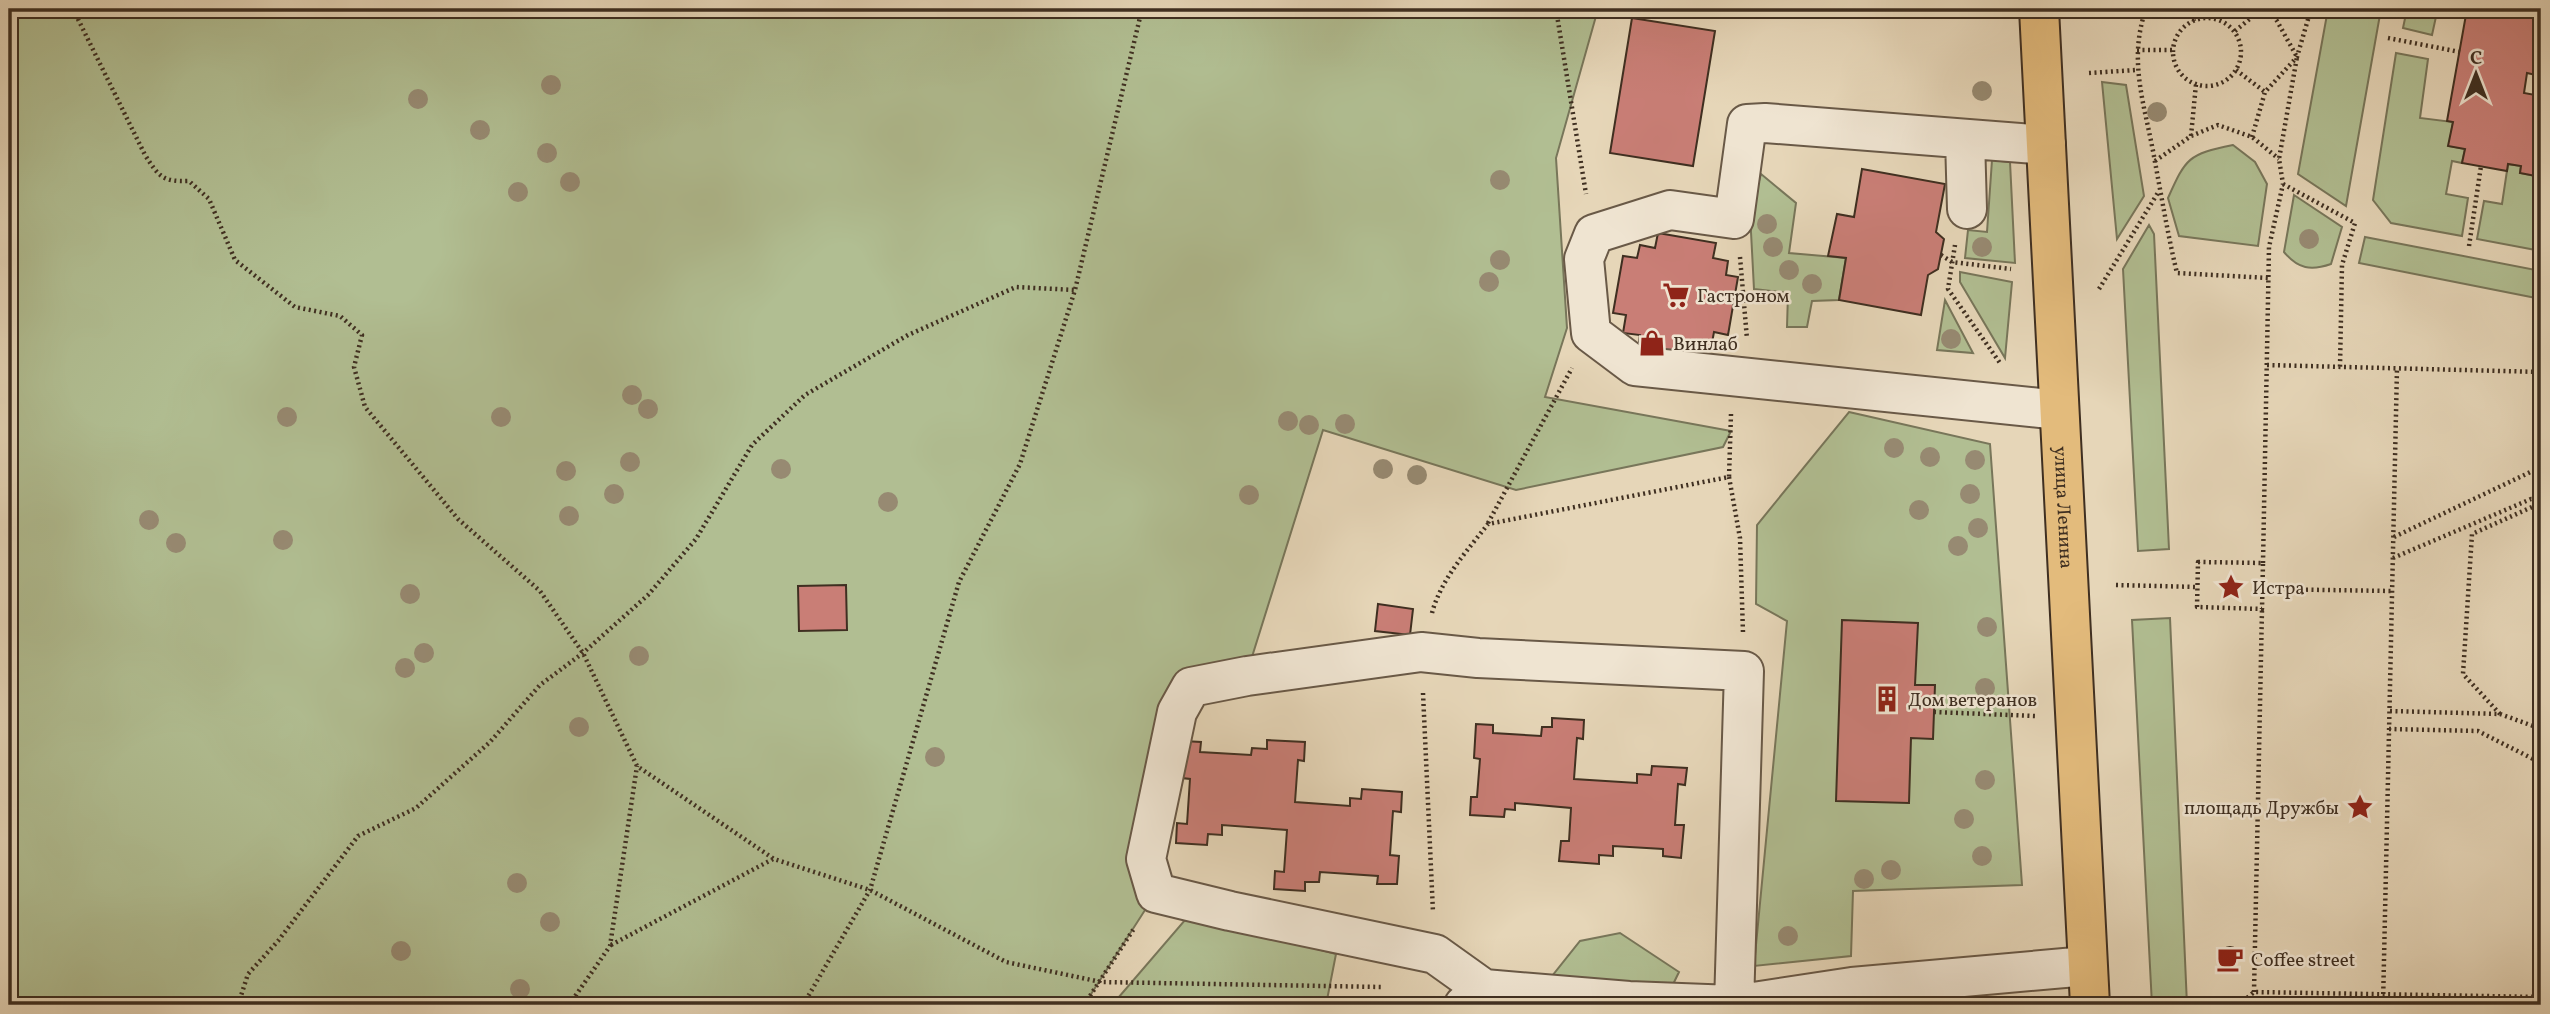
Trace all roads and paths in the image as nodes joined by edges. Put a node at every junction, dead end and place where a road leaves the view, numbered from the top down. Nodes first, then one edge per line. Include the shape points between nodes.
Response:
1 (72, 9) edge
2 (1142, 9) edge
3 (1556, 9) edge
4 (2039, 9) edge
5 (2146, 9) edge
6 (2191, 9) edge
7 (2264, 9) edge
8 (2275, 9) edge
9 (2311, 9) edge
10 (2194, 21) junction
11 (2277, 21) junction
12 (2235, 31) junction
13 (2388, 38) dead end
14 (2137, 50) junction
15 (2172, 50) junction
16 (2460, 52) dead end
17 (2297, 57) junction
18 (2136, 70) junction
19 (2236, 70) junction
20 (2089, 73) dead end
21 (2196, 84) junction
22 (2264, 92) junction
23 (2191, 136) junction
24 (2252, 137) junction
25 (1965, 139) junction
26 (2046, 145) junction
27 (2279, 159) junction
28 (2155, 161) junction
29 (2481, 166) dead end
30 (2283, 184) junction
31 (2160, 191) junction
32 (1967, 209) joint
33 (1734, 219) junction
34 (1594, 234) junction
35 (2469, 246) dead end
36 (1941, 255) dead end
37 (1952, 262) junction
38 (2024, 270) dead end
39 (2269, 278) junction
40 (2099, 289) dead end
41 (1075, 290) junction
42 (1591, 333) junction
43 (2267, 365) junction
44 (2340, 367) junction
45 (2397, 368) junction
46 (2541, 372) edge
47 (1732, 376) junction
48 (2045, 409) junction
49 (2541, 467) edge
50 (1729, 477) junction
51 (2541, 501) edge
52 (1488, 524) junction
53 (2393, 537) junction
54 (2393, 558) junction
55 (2263, 563) junction
56 (2116, 585) dead end
57 (2198, 587) junction
58 (2262, 589) junction
59 (2392, 591) junction
60 (2262, 608) junction
61 (2541, 627) edge
62 (1421, 652) junction
63 (583, 653) junction
64 (1744, 671) junction
65 (2390, 711) junction
66 (1934, 712) dead end
67 (2500, 713) junction
68 (2037, 716) dead end
69 (2539, 727) edge
70 (2389, 729) junction
71 (2541, 763) edge
72 (638, 766) junction
73 (774, 859) junction
74 (870, 890) junction
75 (1156, 893) junction
76 (610, 946) junction
77 (1435, 954) junction
78 (2087, 966) junction
79 (1101, 982) junction
80 (1388, 987) dead end
81 (2254, 992) junction
82 (2332, 994) junction
83 (2384, 994) junction
84 (576, 996) junction
85 (2541, 998) edge
86 (1477, 1000) edge
87 (1629, 1003) edge
88 (238, 1005) edge
89 (569, 1005) edge
90 (581, 1005) edge
91 (803, 1005) edge
92 (1084, 1005) edge
93 (1734, 1005) edge
94 (2090, 1005) edge
95 (2239, 1005) edge
96 (2332, 1005) edge
97 (2384, 1005) edge

1 - 63 path via 156,173 169,182 189,181 209,199 235,260 265,284 295,307 340,316 362,335 354,367 365,407 458,519 540,591
2 - 41 path
3 - 34 path
4 - 26 main road, улица Ленина
5 - 14 path
6 - 10 path
7 - 11 path
7 - 12 path
8 - 11 path
9 - 17 path
10 - 12 path via 2221,21
10 - 15 path via 2177,34
11 - 17 path
12 - 19 path via 2241,46
13 - 16 path
14 - 15 path
14 - 18 path
15 - 21 path via 2175,66
17 - 22 path
17 - 27 path
18 - 20 path
18 - 28 path
19 - 21 path via 2217,85
19 - 22 path
21 - 23 path
22 - 24 path
23 - 24 path via 2218,125
23 - 28 path
24 - 27 path
25 - 26 lane
25 - 32 lane
25 - 33 lane via 1747,124
26 - 48 main road, улица Ленина
27 - 30 path
28 - 31 path
29 - 35 path
30 - 39 path via 2269,247
30 - 44 path via 2355,223 2342,265
31 - 39 path via 2177,273
31 - 40 path
32 - 37 path via 1958,226
33 - 34 lane via 1670,210
33 - 47 path via 1747,343
34 - 42 lane via 1584,259
36 - 37 path
37 - 38 path
37 - 48 path via 1948,289
39 - 43 path
41 - 63 path via 1017,287 908,335 805,395 752,445 696,538 648,596
41 - 74 path via 1020,464 959,582
42 - 47 lane via 1635,366
42 - 52 path
43 - 44 path
43 - 55 path
44 - 45 path
45 - 46 path
45 - 53 path
47 - 48 lane
47 - 50 path
48 - 78 main road, улица Ленина
49 - 53 path
50 - 52 path
50 - 64 path via 1740,538
51 - 54 path via 2531,499
51 - 67 path via 2472,534 2463,674
52 - 62 path via 1436,599
53 - 54 path
54 - 59 path
55 - 57 path via 2198,562
55 - 58 path
56 - 57 path
57 - 60 path via 2197,607
58 - 59 path
58 - 60 path
59 - 65 path
60 - 81 path
61 - 69 path
62 - 64 lane
62 - 75 lane via 1191,687 1177,712 1146,859
62 - 77 path
63 - 72 path
63 - 88 path via 540,685 490,742 416,808 358,836 248,974
64 - 93 lane
65 - 67 path
65 - 70 path
66 - 68 path
67 - 69 path
70 - 71 path via 2478,731
70 - 83 path
72 - 73 path
72 - 76 path
73 - 74 path
73 - 76 path
74 - 79 path via 1006,962
74 - 91 path
75 - 77 lane
75 - 79 path
76 - 84 path
77 - 86 lane
78 - 93 lane via 1852,987
78 - 94 main road, улица Ленина
79 - 80 path
79 - 92 path
81 - 82 path
81 - 95 path
82 - 83 path
82 - 96 path
83 - 85 path
83 - 97 path
84 - 89 path
84 - 90 path
86 - 87 lane
87 - 93 lane

